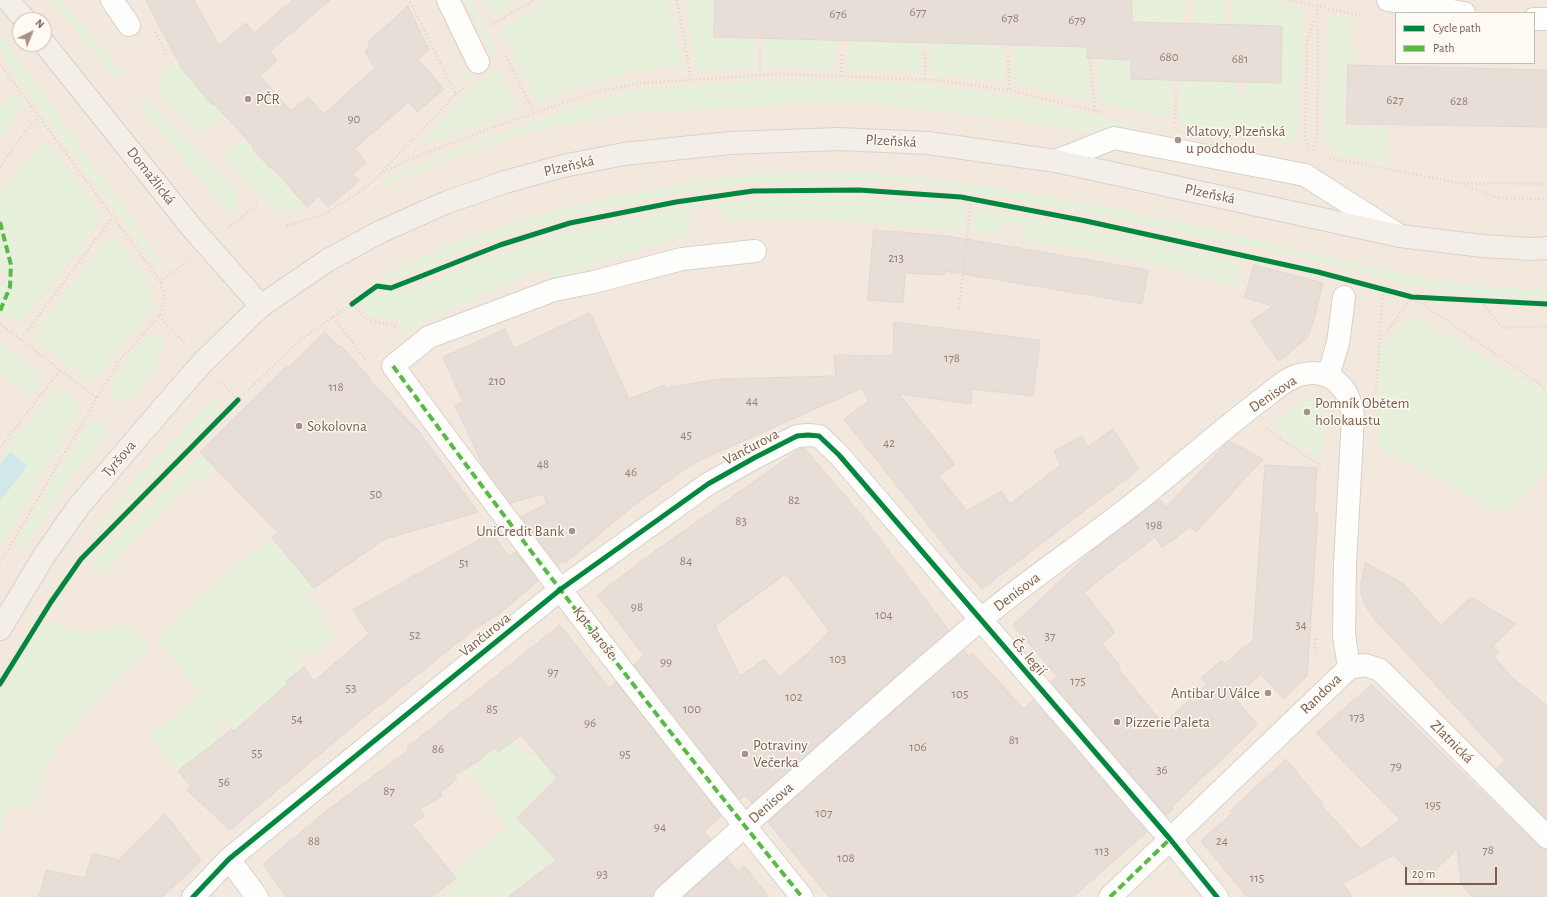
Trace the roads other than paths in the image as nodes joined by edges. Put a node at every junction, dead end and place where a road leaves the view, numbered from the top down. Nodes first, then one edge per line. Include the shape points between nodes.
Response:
1 (8, 0) edge
2 (112, 0) edge
3 (448, 0) edge
4 (1388, 0) edge
5 (18, 12) edge
6 (1458, 12) edge
7 (1535, 19) edge
8 (1547, 19) edge
9 (129, 25) dead end
10 (51, 52) edge
11 (478, 62) dead end
12 (1056, 161) junction
13 (1400, 236) junction
14 (1547, 248) edge
15 (755, 251) dead end
16 (1344, 297) dead end
17 (260, 306) junction
18 (1328, 376) junction
19 (819, 436) joint
20 (561, 589) junction
21 (981, 620) junction
22 (0, 629) edge
23 (1349, 668) junction
24 (744, 826) junction
25 (1547, 837) edge
26 (1170, 838) junction
27 (230, 859) junction
28 (193, 897) edge
29 (257, 897) edge
30 (665, 897) edge
31 (802, 897) edge
32 (1110, 897) edge
33 (1217, 897) edge

1 - 5 main road
2 - 9 street
3 - 11 street
4 - 6 street
7 - 8 street
10 - 17 main road, Domažlická via 192,228
12 - 13 main road, Plzeňská
12 - 13 street via 1114,138 1305,176
12 - 17 main road, Plzeňská via 928,143 838,138 730,143 624,154 563,166 505,182 445,203 380,232 328,260
13 - 14 main road, Plzeňská via 1483,246
15 - 20 street, Kpt. Jaroše via 682,258 554,290 429,337 401,359
16 - 18 street via 1338,343
17 - 22 main road, Tyršova via 194,372 79,506 44,556
18 - 21 street, Denisova via 1314,373 1290,378 1153,488
18 - 23 street, Randova via 1338,382 1347,393 1352,405 1353,418 1345,564 1344,635
19 - 20 street, Vančurova via 797,436 708,484
19 - 21 street, Čs. legií via 839,455
20 - 24 street, Kpt. Jaroše
20 - 27 street, Vančurova
21 - 24 street, Denisova
21 - 26 street, Čs. legií
23 - 25 street, Zlatnická via 1365,665 1380,670
23 - 26 street, Randova
24 - 30 street, Denisova
24 - 31 street, Kpt. Jaroše
26 - 32 street, Randova
26 - 33 street, Čs. legií
27 - 28 street, Vančurova
27 - 29 street

